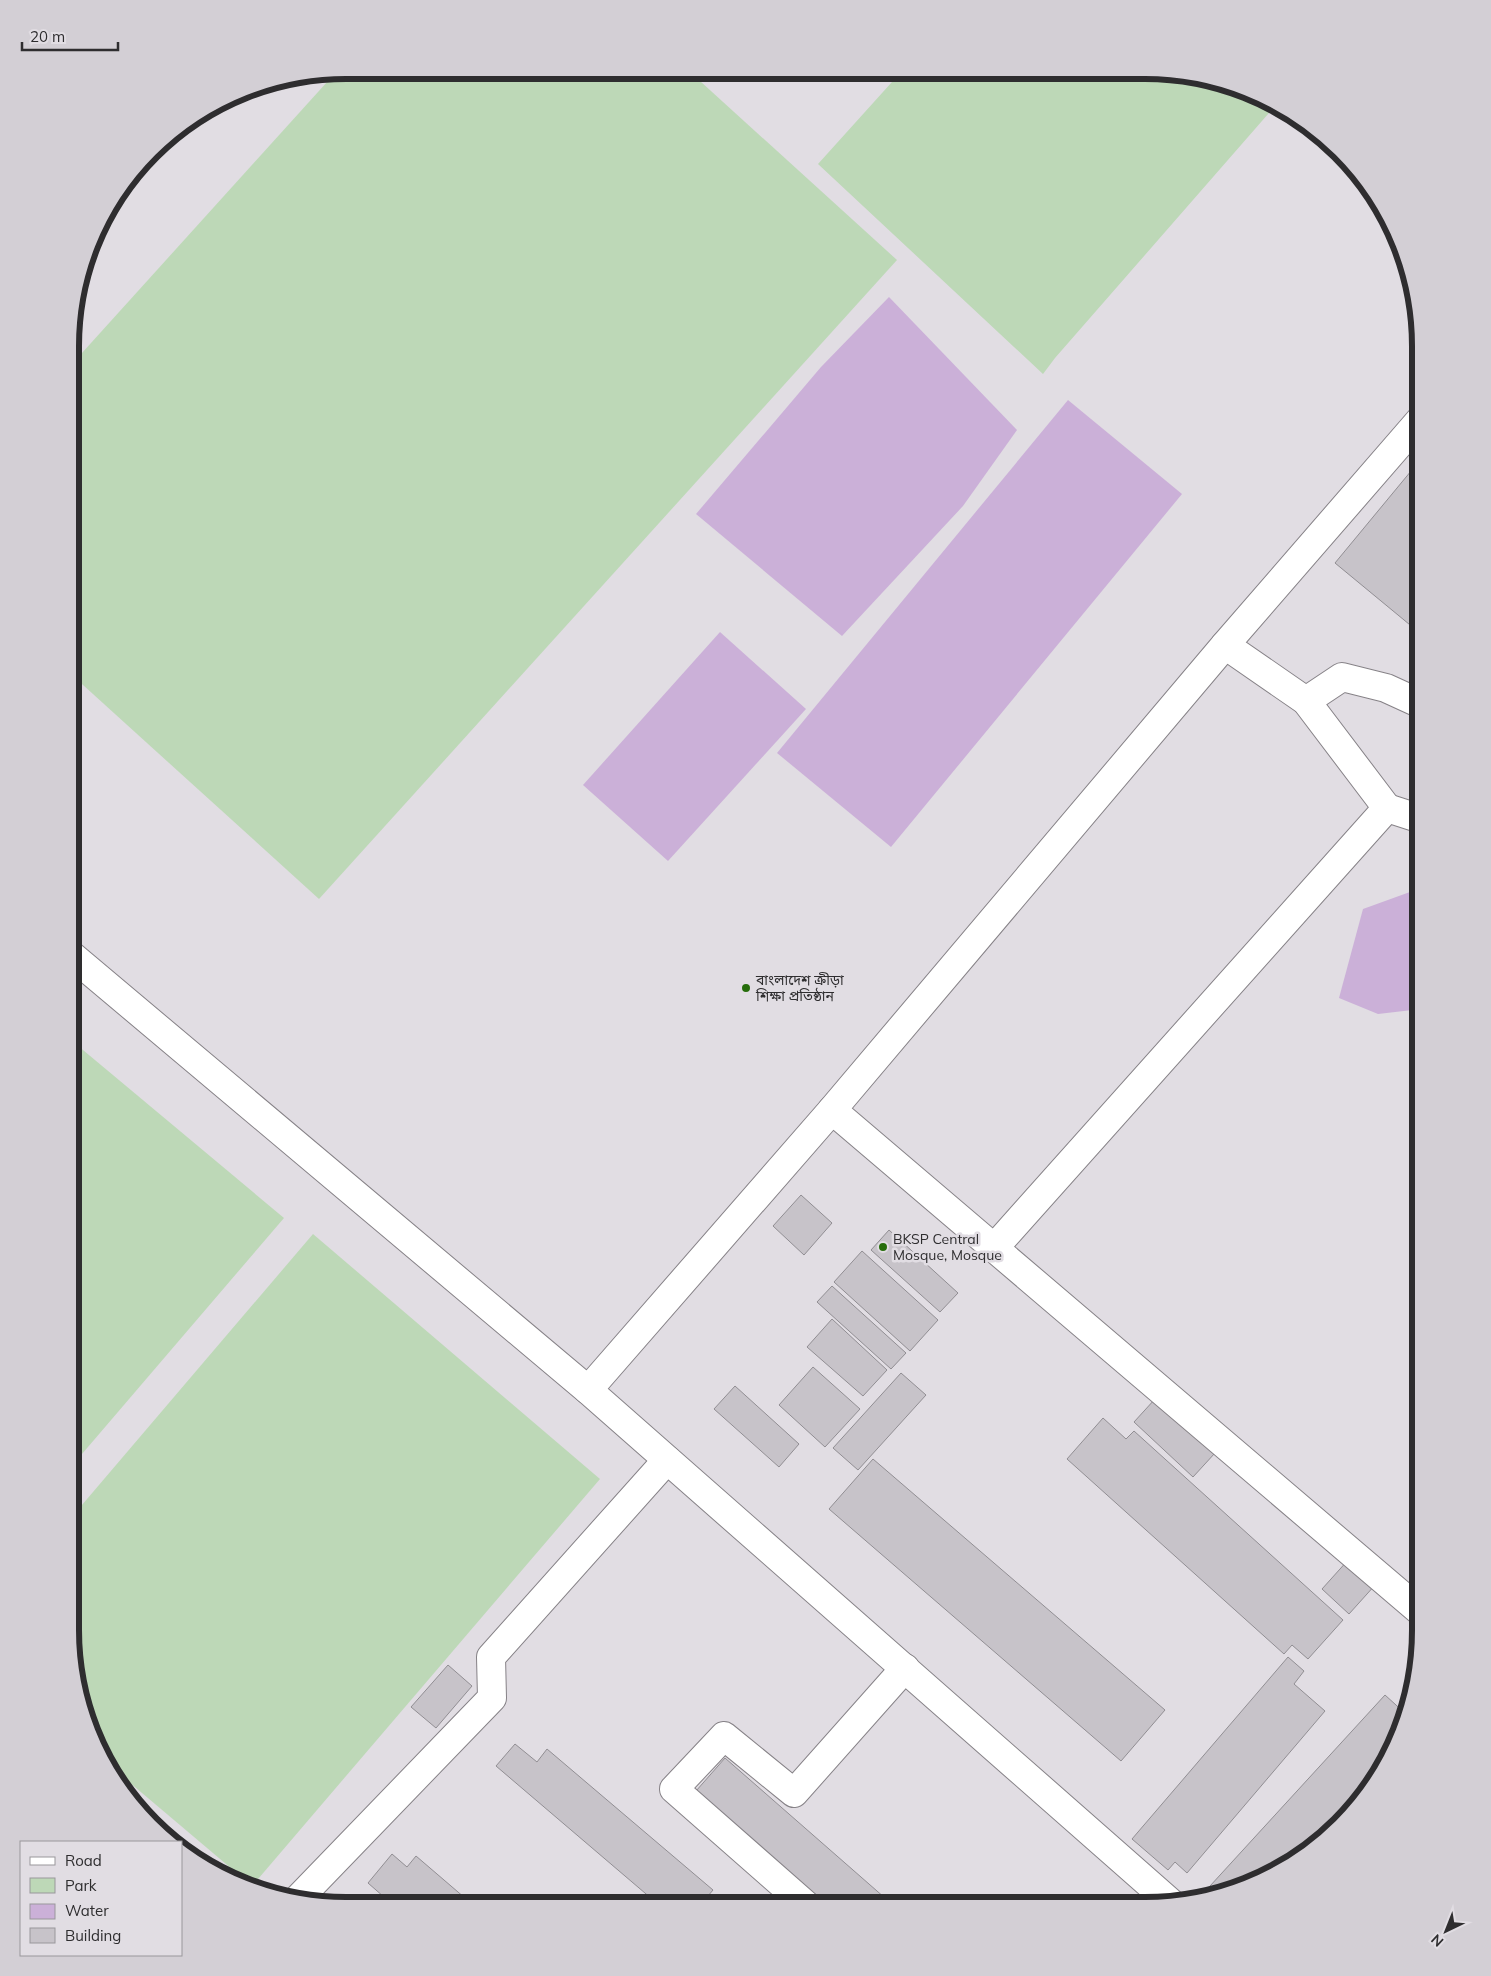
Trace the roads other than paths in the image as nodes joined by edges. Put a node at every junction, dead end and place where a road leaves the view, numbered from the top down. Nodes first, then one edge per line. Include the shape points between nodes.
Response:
1 (1412, 429) edge
2 (1225, 645) junction
3 (1412, 700) edge
4 (1306, 701) junction
5 (1387, 808) junction
6 (1412, 816) edge
7 (79, 962) edge
8 (832, 1110) junction
9 (994, 1248) junction
10 (588, 1390) junction
11 (668, 1460) junction
12 (1412, 1604) edge
13 (905, 1668) junction
14 (302, 1894) edge
15 (797, 1897) edge
16 (1164, 1897) edge

1 - 2 lane
2 - 4 lane
2 - 8 lane
3 - 4 lane via 1386,688 1342,677
4 - 5 lane
5 - 6 lane
5 - 9 lane
7 - 10 lane
8 - 9 lane
8 - 10 lane
9 - 12 lane
10 - 11 lane
11 - 13 lane
11 - 14 lane via 491,1657 492,1698
13 - 15 lane via 794,1793 724,1736 674,1790
13 - 16 lane

